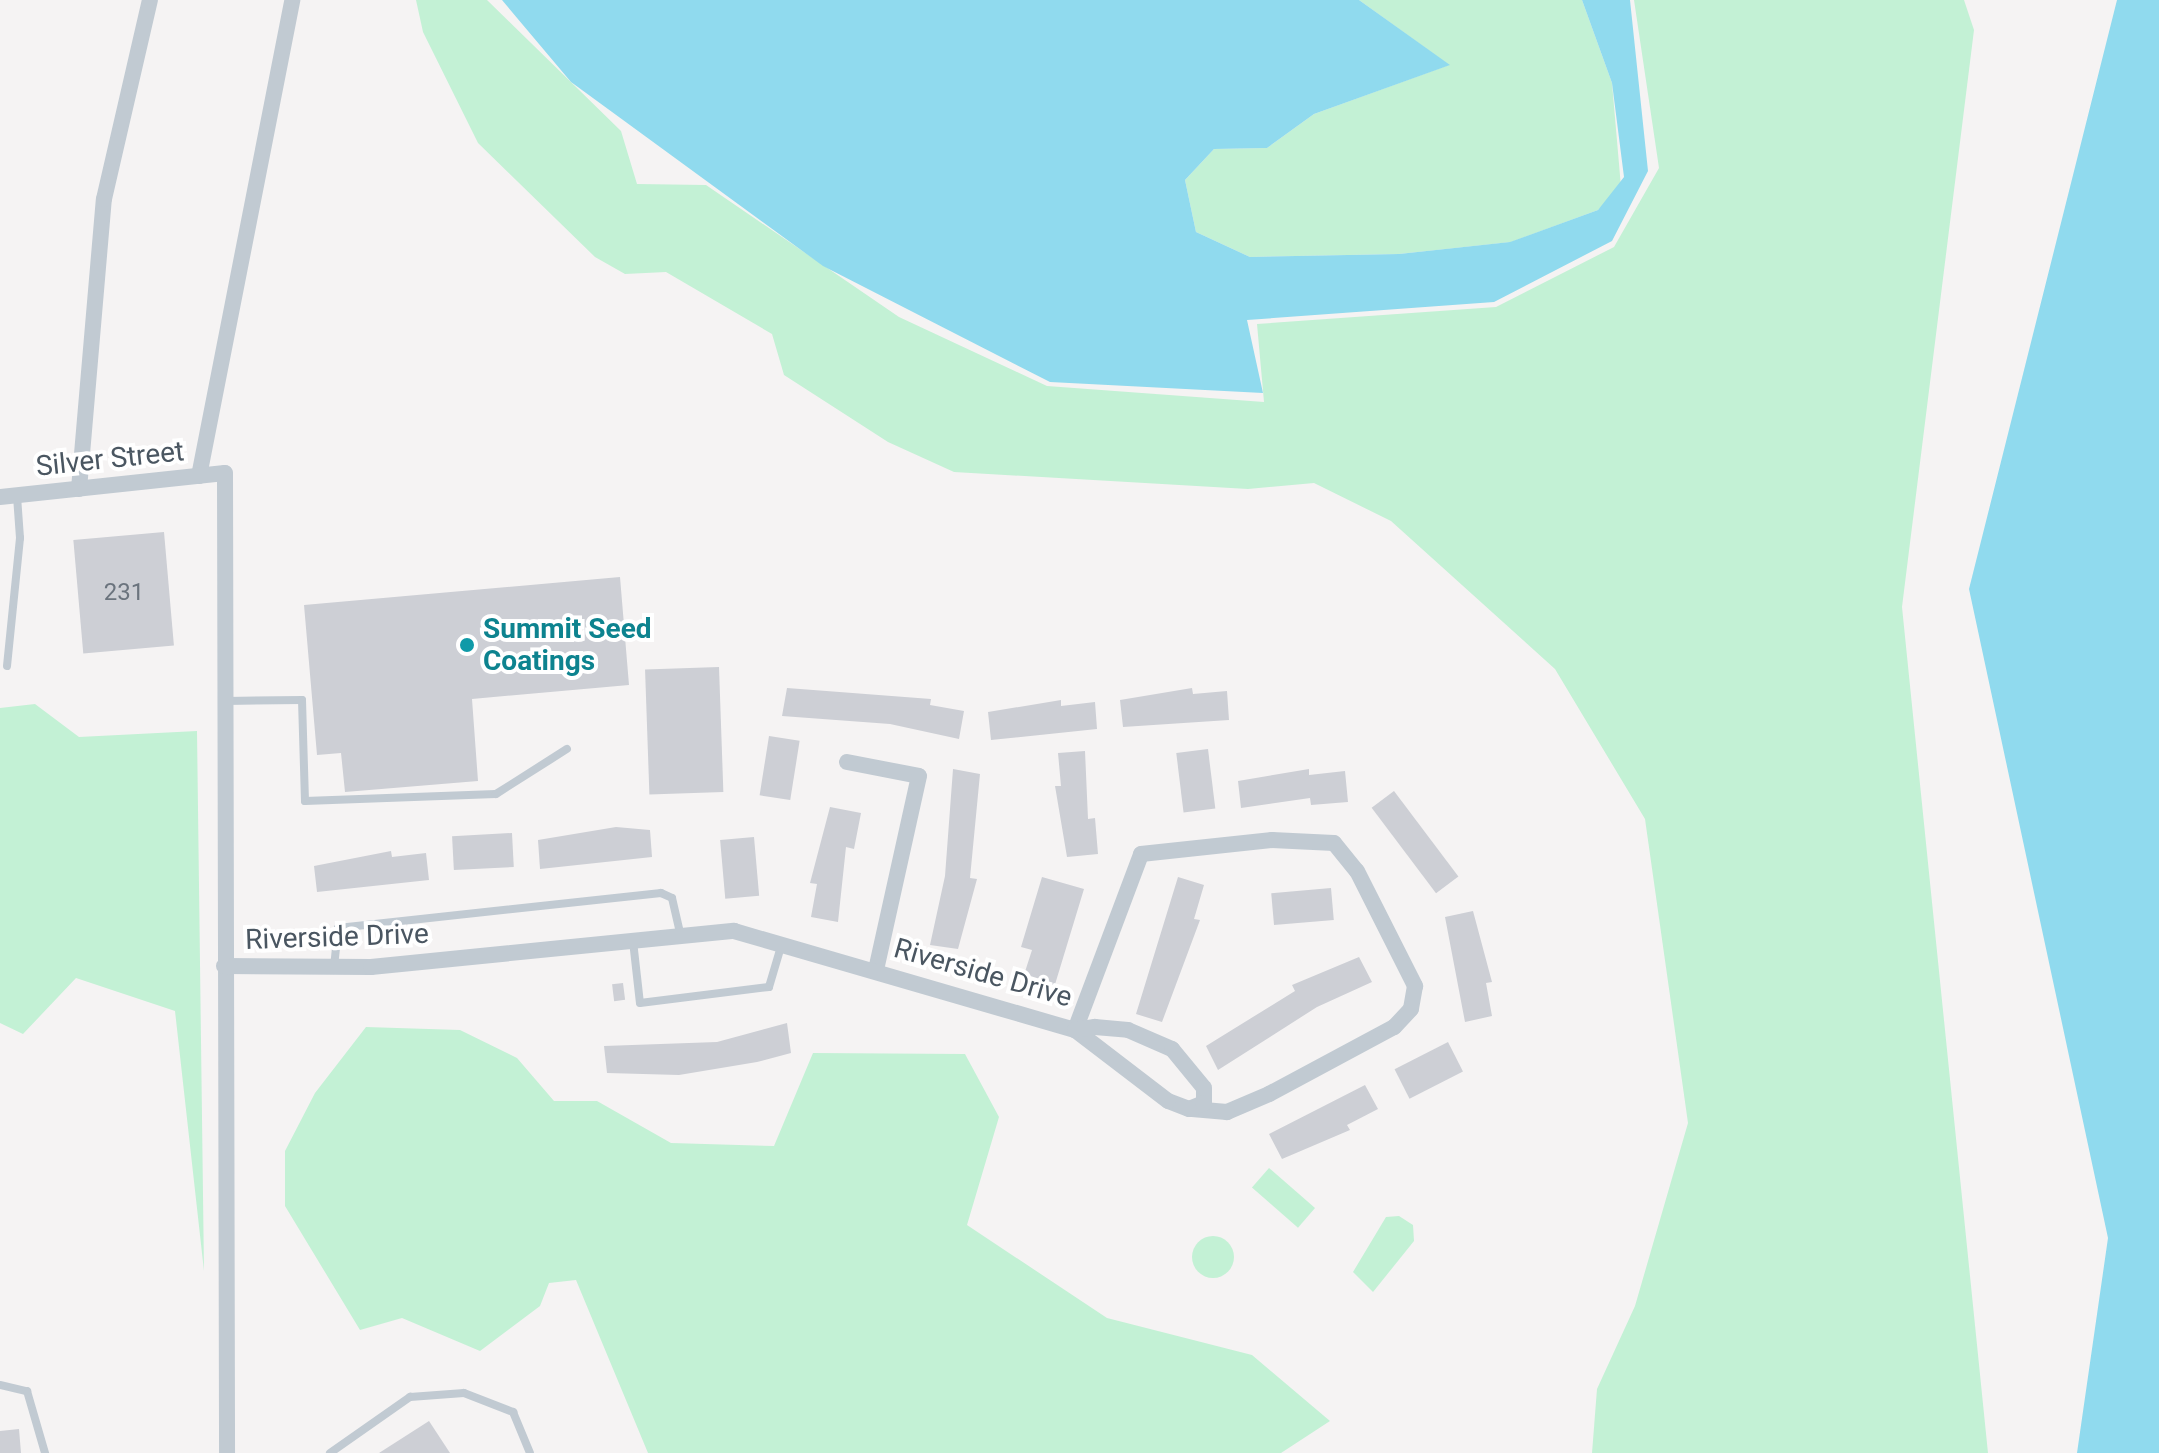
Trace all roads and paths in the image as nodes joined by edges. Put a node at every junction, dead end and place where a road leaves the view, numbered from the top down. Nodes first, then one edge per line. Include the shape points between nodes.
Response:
1 (150, 0) edge
2 (292, 0) edge
3 (199, 476) junction
4 (79, 489) junction
5 (17, 495) junction
6 (0, 497) edge
7 (7, 666) dead end
8 (225, 701) junction
9 (567, 749) dead end
10 (847, 762) dead end
11 (681, 936) junction
12 (633, 941) junction
13 (782, 943) junction
14 (224, 966) junction
15 (334, 967) junction
16 (876, 970) junction
17 (1075, 1030) junction
18 (1189, 1109) junction
19 (0, 1385) edge
20 (45, 1453) edge
21 (227, 1453) edge
22 (330, 1453) edge
23 (530, 1453) edge

1 - 4 street via 104,199
2 - 3 street
3 - 4 street, Silver Street
3 - 8 street, Silver Street via 225,473
4 - 5 street, Silver Street
5 - 6 street, Silver Street
5 - 7 lane via 20,538
8 - 9 lane via 302,700 305,801 496,794
8 - 14 street
10 - 16 street, Riverside Drive via 919,776
11 - 12 street, Riverside Drive
11 - 13 street, Riverside Drive via 734,931
11 - 15 lane via 672,898 661,893 338,928
12 - 13 lane via 640,1003 769,987
12 - 15 street, Riverside Drive
13 - 16 street, Riverside Drive
14 - 15 street, Riverside Drive
14 - 21 street
16 - 17 street, Riverside Drive
17 - 18 street
17 - 18 street via 1128,1030 1172,1049 1204,1088 1204,1103
17 - 18 street, Riverside Drive via 1141,854 1272,840 1334,843 1357,871 1415,986 1411,1009 1394,1027 1269,1094 1227,1112
19 - 20 lane via 27,1391
22 - 23 lane via 410,1397 464,1393 513,1412

